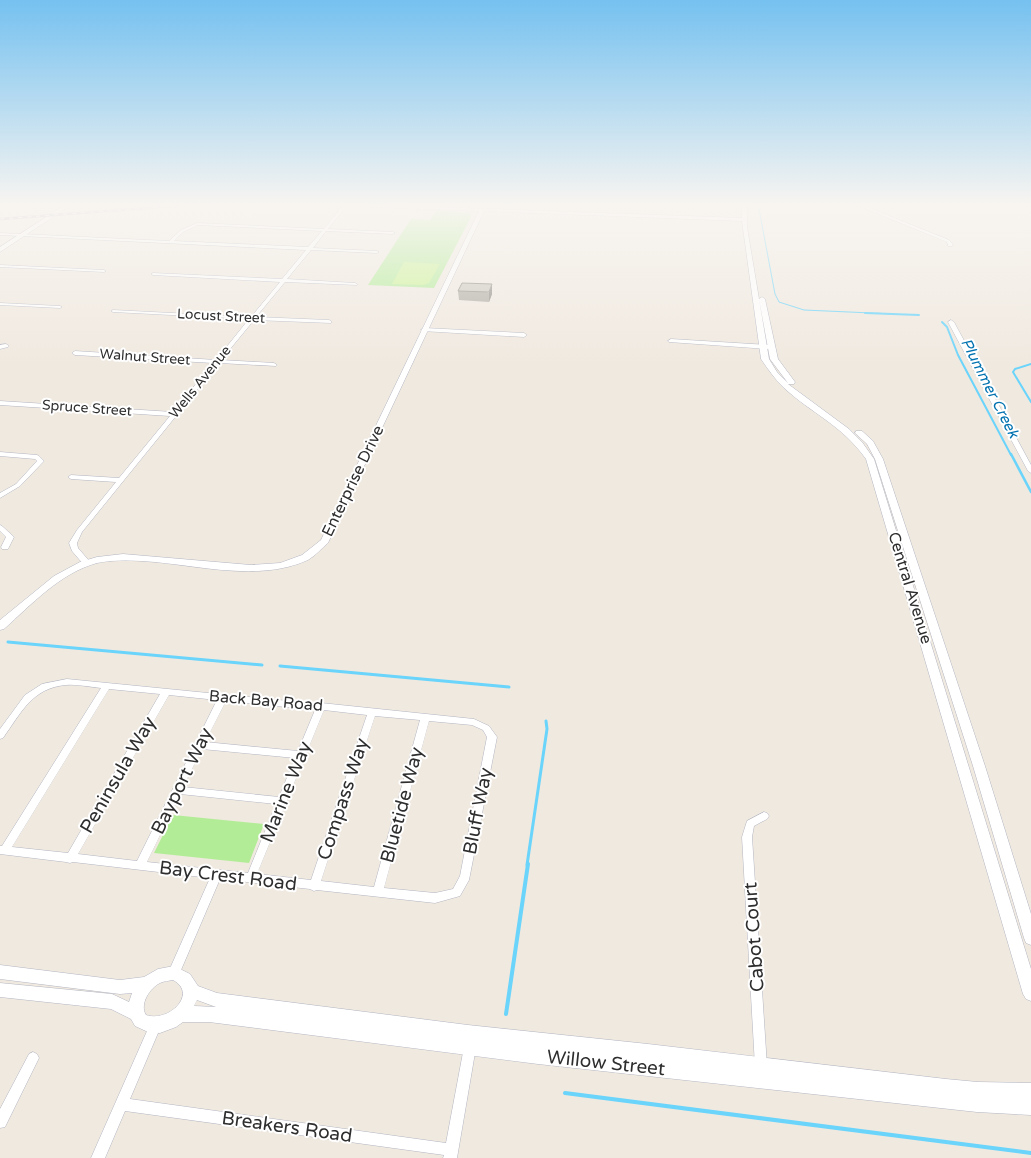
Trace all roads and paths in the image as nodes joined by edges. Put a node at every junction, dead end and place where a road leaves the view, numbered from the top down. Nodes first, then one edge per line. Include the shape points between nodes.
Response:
1 (303, 257) edge
2 (459, 257) edge
3 (750, 257) edge
4 (0, 266) edge
5 (104, 271) dead end
6 (153, 274) dead end
7 (283, 281) junction
8 (355, 284) dead end
9 (0, 304) edge
10 (60, 307) dead end
11 (113, 311) dead end
12 (253, 318) junction
13 (329, 322) dead end
14 (951, 322) dead end
15 (424, 330) junction
16 (524, 336) dead end
17 (671, 341) dead end
18 (767, 347) junction
19 (75, 353) dead end
20 (217, 362) junction
21 (274, 366) dead end
22 (0, 402) edge
23 (174, 414) junction
24 (0, 454) edge
25 (1031, 471) edge
26 (72, 477) dead end
27 (120, 480) junction
28 (0, 496) edge
29 (0, 527) edge
30 (5, 547) dead end
31 (87, 563) junction
32 (4, 618) edge
33 (0, 628) edge
34 (0, 634) edge
35 (107, 686) junction
36 (166, 692) junction
37 (224, 697) junction
38 (320, 706) junction
39 (372, 712) junction
40 (425, 718) junction
41 (486, 728) joint
42 (0, 736) edge
43 (200, 745) junction
44 (300, 755) junction
45 (178, 790) junction
46 (282, 801) junction
47 (764, 816) dead end
48 (2, 851) edge
49 (70, 859) junction
50 (140, 865) junction
51 (218, 874) junction
52 (251, 878) junction
53 (314, 886) junction
54 (378, 892) junction
55 (456, 893) joint
56 (1031, 938) edge
57 (0, 972) edge
58 (174, 973) junction
59 (146, 984) junction
60 (0, 990) edge
61 (191, 991) junction
62 (1031, 994) edge
63 (136, 1014) junction
64 (181, 1014) junction
65 (155, 1026) junction
66 (470, 1048) junction
67 (33, 1058) dead end
68 (761, 1066) junction
69 (1031, 1091) edge
70 (121, 1104) junction
71 (1031, 1107) edge
72 (0, 1122) edge
73 (451, 1154) edge
74 (98, 1158) edge

1 - 7 street, Wells Avenue
2 - 15 street, Enterprise Drive
3 - 18 street, Central Avenue
4 - 5 street
6 - 7 street
7 - 8 street
7 - 12 street, Wells Avenue
9 - 10 street
11 - 12 street, Locust Street
12 - 13 street, Locust Street
12 - 20 street, Wells Avenue
14 - 25 street
15 - 16 street
15 - 31 street, Enterprise Drive via 325,541 312,554 288,564 266,568 131,558 108,558
17 - 18 street
18 - 56 street, Central Avenue via 786,377 851,425 870,443 879,459 977,759
18 - 62 street, Central Avenue via 765,359 779,380 844,427 862,445 870,459
19 - 20 street, Walnut Street
20 - 21 street, Walnut Street
20 - 23 street, Wells Avenue
22 - 23 street, Spruce Street
23 - 27 street, Wells Avenue
24 - 28 street via 40,459 25,479
26 - 27 street
27 - 31 street, Wells Avenue via 74,538 75,549
29 - 30 street via 10,537
31 - 32 street, Enterprise Drive via 58,578
32 - 33 street, Enterprise Drive
33 - 34 street, Enterprise Drive
35 - 36 street, Back Bay Road
35 - 42 street, Back Bay Road via 67,682 45,686 28,697
35 - 48 street
36 - 37 street, Back Bay Road
36 - 49 street, Peninsula Way
37 - 38 street, Back Bay Road
37 - 43 street, Bayport Way
38 - 39 street, Back Bay Road
38 - 44 street, Marine Way
39 - 40 street, Back Bay Road
39 - 53 street, Compass Way
40 - 41 street, Back Bay Road via 474,722
40 - 54 street, Bluetide Way
41 - 55 street, Bluff Way via 492,737 465,878
43 - 44 street
43 - 45 street, Bayport Way
44 - 46 street, Marine Way
45 - 46 street
45 - 50 street, Bayport Way
46 - 52 street, Marine Way
47 - 68 street, Cabot Court via 750,824 747,837
48 - 49 street, Bay Crest Road
49 - 50 street, Bay Crest Road
50 - 51 street, Bay Crest Road
51 - 52 street, Bay Crest Road
51 - 58 street
52 - 53 street, Bay Crest Road
53 - 54 street, Bay Crest Road
54 - 55 street, Bay Crest Road via 435,898
57 - 59 street via 120,987
58 - 59 street via 164,974
58 - 61 street via 186,979
59 - 63 street via 137,998
60 - 63 street via 112,1002
61 - 64 street
61 - 68 street, Willow Street via 217,1000 468,1033
63 - 65 street via 140,1020
64 - 65 street
64 - 66 street, Willow Street via 209,1014
65 - 70 street
66 - 71 street, Willow Street via 978,1104
66 - 73 street
67 - 72 street
68 - 69 street, Willow Street via 954,1088
70 - 73 street, Breakers Road
70 - 74 street

